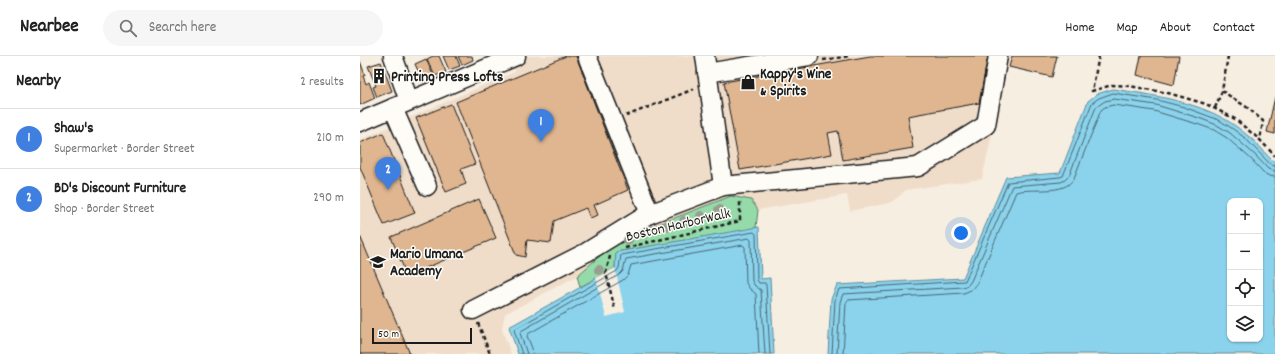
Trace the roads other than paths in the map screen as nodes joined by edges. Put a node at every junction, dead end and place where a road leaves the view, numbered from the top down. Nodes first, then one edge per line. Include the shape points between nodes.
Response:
1 (393, 56) edge
2 (516, 56) edge
3 (587, 56) edge
4 (809, 56) edge
5 (998, 56) edge
6 (706, 64) edge
7 (401, 105) junction
8 (360, 122) edge
9 (427, 186) dead end
10 (723, 186) junction
11 (650, 214) junction
12 (472, 310) road end

1 - 7 street
2 - 7 street
3 - 11 street
4 - 6 street
5 - 10 street via 986,125 918,167
6 - 10 street
7 - 8 street
7 - 9 street
10 - 11 street
11 - 12 street via 638,220 608,246 587,252

